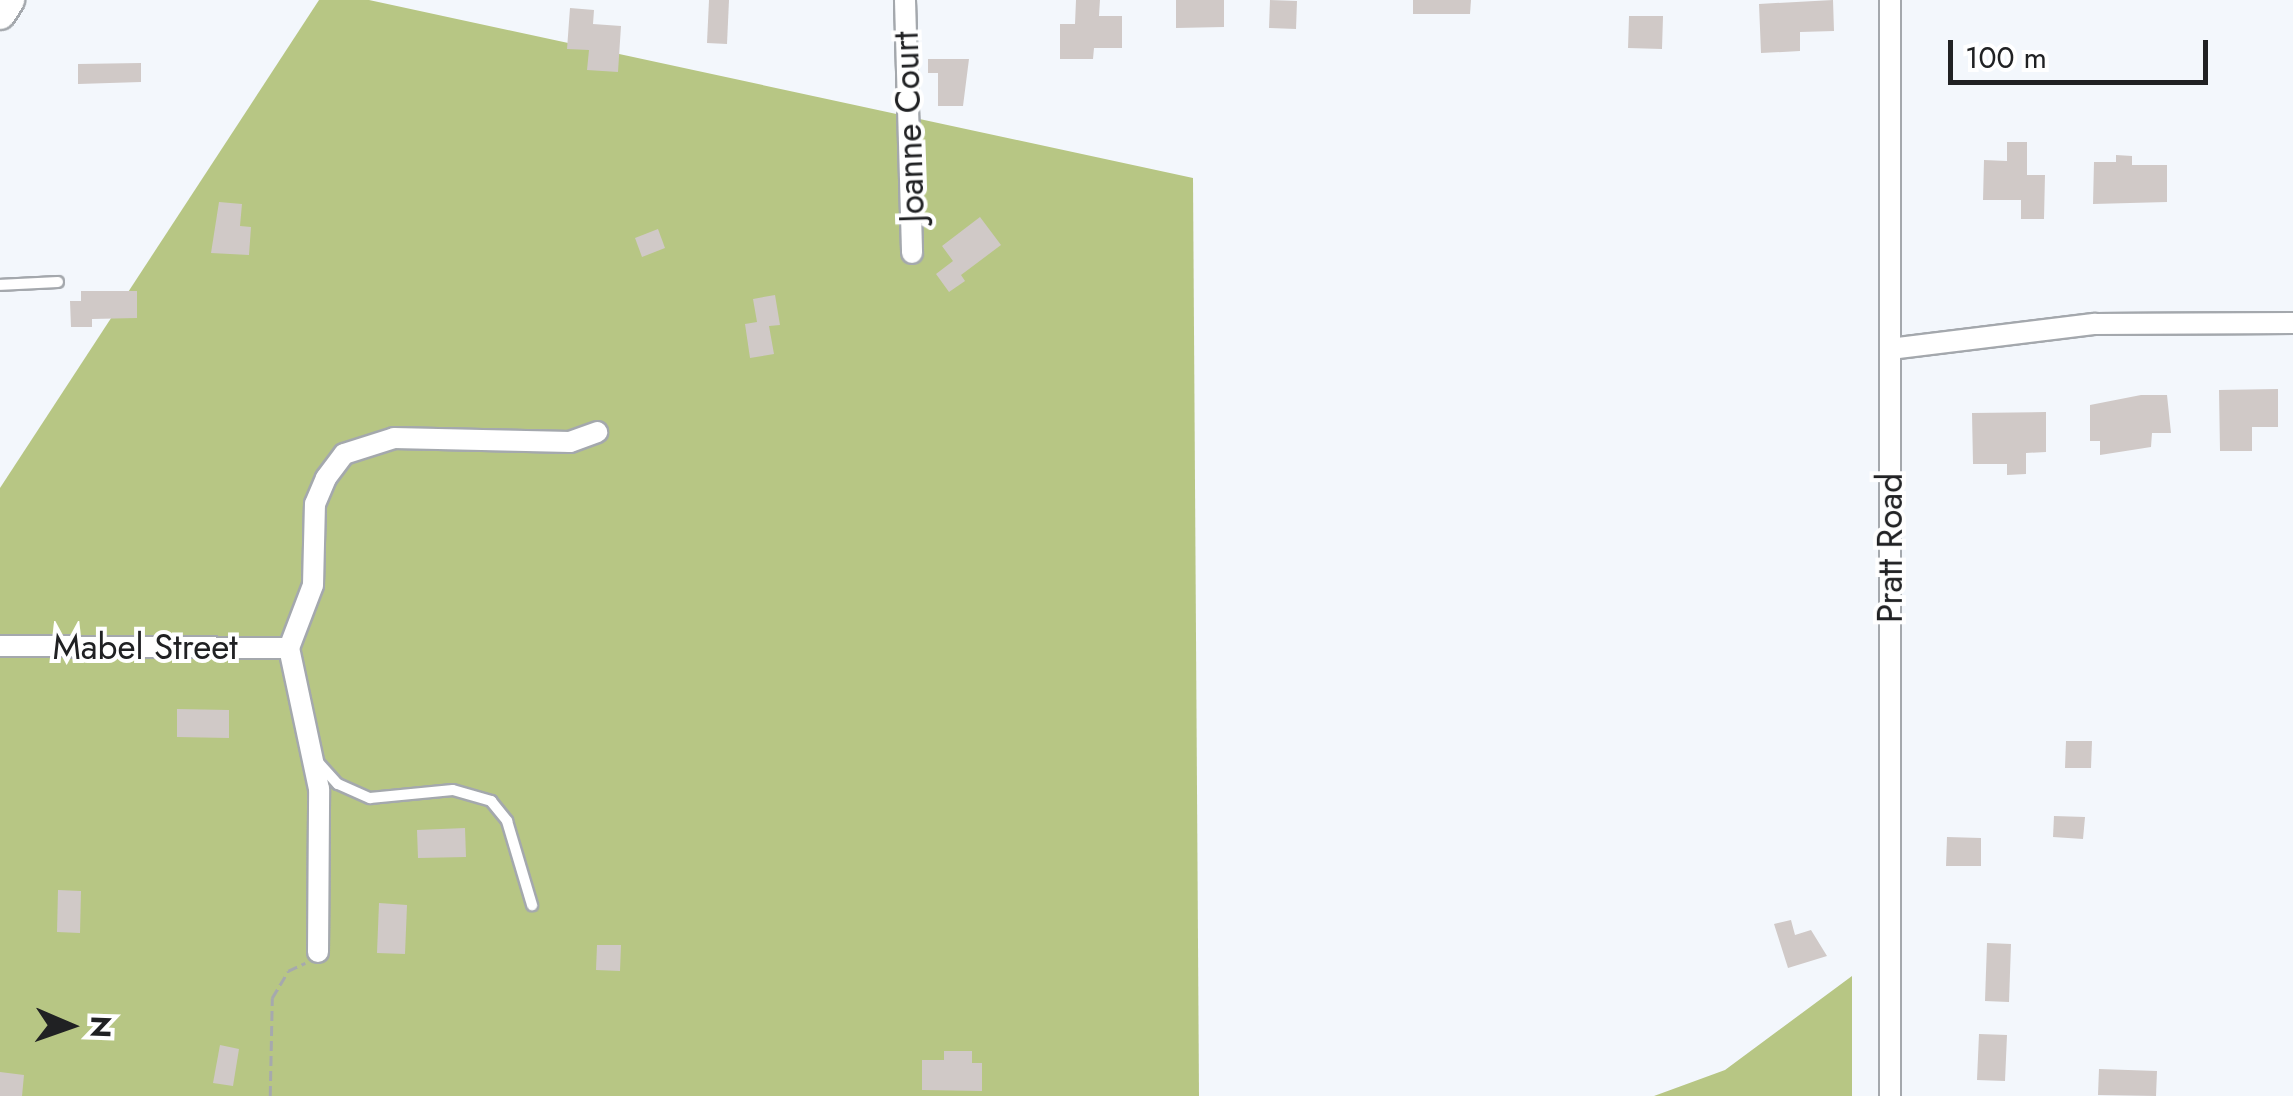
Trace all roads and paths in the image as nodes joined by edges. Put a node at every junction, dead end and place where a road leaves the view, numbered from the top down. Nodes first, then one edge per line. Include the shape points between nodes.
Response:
1 (9, 0) edge
2 (905, 0) edge
3 (1890, 0) edge
4 (0, 14) edge
5 (912, 254) dead end
6 (58, 282) dead end
7 (0, 285) edge
8 (2293, 322) edge
9 (1890, 350) junction
10 (597, 432) dead end
11 (0, 646) edge
12 (289, 648) junction
13 (312, 753) junction
14 (532, 905) dead end
15 (318, 952) joint
16 (270, 1096) edge
17 (1890, 1096) edge

1 - 4 main road
2 - 5 street, Joanne Court
3 - 9 street, Pratt Road
6 - 7 lane
8 - 9 street via 2095,324
9 - 17 street, Pratt Road
10 - 12 street via 570,442 435,435 344,454 315,504 314,584
11 - 12 street, Mabel Street
12 - 13 street
13 - 14 lane via 338,784 370,798 453,790 491,801 507,820
13 - 15 street via 321,810
15 - 16 path via 288,972 272,998

